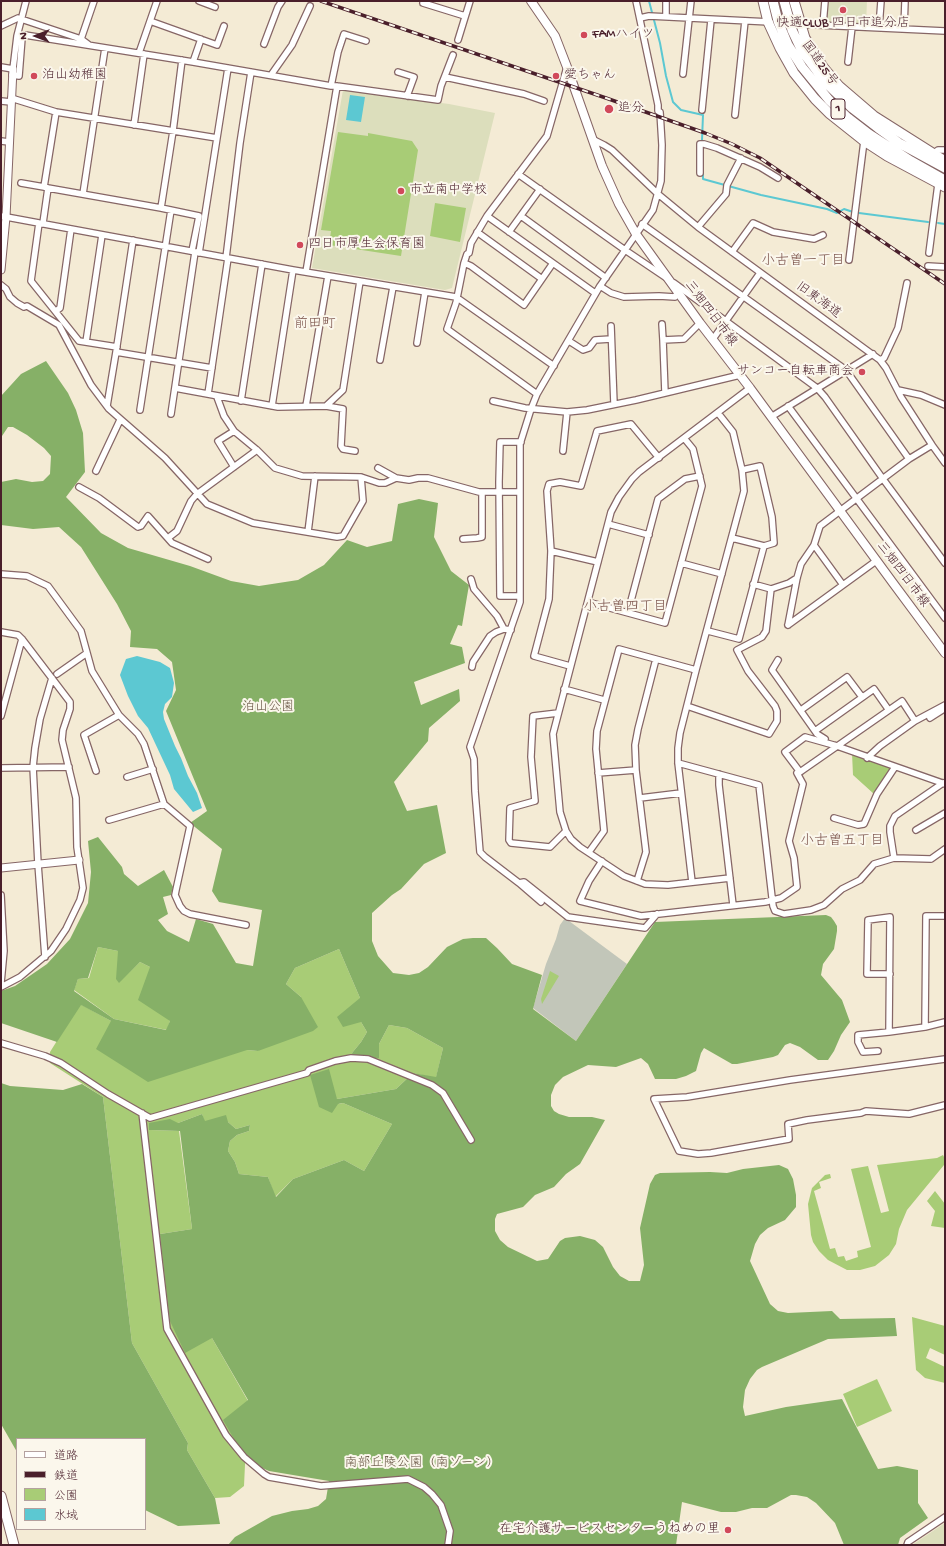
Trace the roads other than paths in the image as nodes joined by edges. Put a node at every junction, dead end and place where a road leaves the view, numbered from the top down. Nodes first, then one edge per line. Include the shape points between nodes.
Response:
1 (26, 1) edge
2 (94, 1) edge
3 (157, 1) edge
4 (199, 1) edge
5 (282, 1) edge
6 (470, 1) edge
7 (531, 1) edge
8 (636, 1) edge
9 (666, 1) edge
10 (691, 1) edge
11 (763, 1) edge
12 (773, 1) edge
13 (784, 1) edge
14 (794, 1) edge
15 (825, 1) edge
16 (881, 1) edge
17 (905, 1) edge
18 (423, 3) dead end
19 (215, 6) dead end
20 (310, 6) dead end
21 (465, 16) junction
22 (666, 17) junction
23 (21, 18) junction
24 (640, 18) junction
25 (690, 18) junction
26 (711, 20) junction
27 (150, 21) junction
28 (746, 21) junction
29 (770, 22) junction
30 (798, 24) junction
31 (824, 25) junction
32 (1, 26) edge
33 (224, 26) dead end
34 (852, 26) junction
35 (879, 28) junction
36 (904, 29) junction
37 (945, 31) edge
38 (81, 39) junction
39 (201, 40) junction
40 (458, 40) dead end
41 (366, 41) dead end
42 (264, 44) dead end
43 (91, 46) junction
44 (105, 48) junction
45 (141, 54) junction
46 (453, 55) dead end
47 (182, 60) junction
48 (193, 62) junction
49 (848, 62) dead end
50 (1, 67) edge
51 (567, 67) junction
52 (228, 68) junction
53 (13, 72) junction
54 (251, 72) junction
55 (398, 72) dead end
56 (683, 74) dead end
57 (271, 75) junction
58 (445, 77) junction
59 (334, 86) junction
60 (407, 96) junction
61 (11, 100) junction
62 (1, 101) edge
63 (544, 102) dead end
64 (702, 110) dead end
65 (56, 112) junction
66 (735, 115) dead end
67 (94, 119) junction
68 (134, 125) junction
69 (173, 132) junction
70 (217, 138) junction
71 (592, 139) junction
72 (1, 141) edge
73 (864, 141) junction
74 (9, 142) junction
75 (945, 150) edge
76 (933, 154) junction
77 (741, 158) junction
78 (945, 161) edge
79 (945, 168) edge
80 (700, 173) dead end
81 (518, 174) junction
82 (778, 178) dead end
83 (21, 182) dead end
84 (943, 183) edge
85 (46, 187) junction
86 (540, 189) junction
87 (83, 194) junction
88 (658, 194) junction
89 (161, 208) junction
90 (171, 210) junction
91 (4, 216) edge
92 (487, 216) junction
93 (521, 216) junction
94 (41, 223) junction
95 (642, 224) junction
96 (698, 227) junction
97 (71, 229) junction
98 (477, 232) junction
99 (509, 232) junction
100 (636, 234) junction
101 (102, 235) junction
102 (823, 235) dead end
103 (133, 240) junction
104 (165, 246) junction
105 (625, 250) junction
106 (195, 252) junction
107 (732, 252) junction
108 (929, 253) dead end
109 (227, 258) junction
110 (849, 260) dead end
111 (464, 263) junction
112 (553, 263) junction
113 (262, 264) junction
114 (928, 266) dead end
115 (945, 267) edge
116 (1, 270) edge
117 (293, 270) junction
118 (306, 272) junction
119 (760, 273) junction
120 (328, 276) junction
121 (606, 278) junction
122 (542, 279) junction
123 (669, 279) junction
124 (360, 281) junction
125 (907, 284) dead end
126 (1, 285) edge
127 (600, 286) junction
128 (393, 287) junction
129 (425, 292) junction
130 (678, 292) junction
131 (595, 293) junction
132 (744, 296) junction
133 (456, 297) junction
134 (56, 311) junction
135 (725, 322) junction
136 (700, 323) junction
137 (662, 324) dead end
138 (611, 326) dead end
139 (611, 339) junction
140 (713, 339) junction
141 (663, 340) junction
142 (568, 341) junction
143 (86, 342) junction
144 (417, 343) dead end
145 (117, 350) junction
146 (873, 354) junction
147 (148, 357) junction
148 (380, 360) dead end
149 (880, 360) junction
150 (179, 363) junction
151 (554, 366) junction
152 (212, 368) junction
153 (846, 370) junction
154 (740, 375) junction
155 (175, 388) junction
156 (750, 388) junction
157 (817, 388) junction
158 (898, 390) junction
159 (665, 393) junction
160 (208, 394) junction
161 (537, 394) junction
162 (217, 397) junction
163 (241, 401) junction
164 (493, 401) dead end
165 (614, 404) junction
166 (945, 405) edge
167 (107, 406) junction
168 (272, 406) junction
169 (306, 406) junction
170 (326, 406) junction
171 (788, 406) junction
172 (531, 409) junction
173 (140, 410) dead end
174 (567, 412) junction
175 (718, 413) junction
176 (171, 414) dead end
177 (771, 417) junction
178 (120, 420) junction
179 (234, 431) junction
180 (684, 438) junction
181 (521, 442) junction
182 (932, 445) junction
183 (257, 450) junction
184 (355, 451) dead end
185 (563, 451) dead end
186 (659, 458) junction
187 (909, 460) junction
188 (945, 464) edge
189 (234, 467) junction
190 (378, 468) dead end
191 (742, 470) junction
192 (96, 471) dead end
193 (315, 476) junction
194 (700, 476) junction
195 (361, 477) junction
196 (396, 478) junction
197 (883, 479) junction
198 (79, 487) dead end
199 (482, 492) junction
200 (500, 492) junction
201 (520, 492) junction
202 (197, 494) junction
203 (857, 500) junction
204 (840, 511) junction
205 (608, 524) junction
206 (308, 532) junction
207 (648, 535) junction
208 (168, 538) junction
209 (732, 538) junction
210 (463, 539) dead end
211 (814, 545) junction
212 (764, 546) junction
213 (551, 551) junction
214 (208, 559) dead end
215 (876, 561) junction
216 (598, 562) junction
217 (681, 563) junction
218 (945, 563) edge
219 (1, 574) edge
220 (722, 574) junction
221 (797, 578) junction
222 (471, 579) dead end
223 (753, 584) junction
224 (843, 585) junction
225 (771, 589) junction
226 (520, 596) junction
227 (588, 602) junction
228 (628, 612) junction
229 (945, 618) edge
230 (504, 628) junction
231 (511, 630) junction
232 (708, 631) junction
233 (1, 632) edge
234 (22, 639) junction
235 (945, 653) edge
236 (87, 654) junction
237 (656, 659) junction
238 (778, 660) dead end
239 (472, 666) dead end
240 (570, 666) junction
241 (696, 670) junction
242 (57, 674) dead end
243 (52, 678) junction
244 (564, 689) junction
245 (862, 698) junction
246 (604, 700) junction
247 (945, 705) edge
248 (687, 706) junction
249 (888, 709) junction
250 (945, 709) edge
251 (801, 710) junction
252 (558, 713) junction
253 (119, 715) junction
254 (1, 716) edge
255 (930, 718) dead end
256 (915, 721) junction
257 (815, 731) junction
258 (837, 746) junction
259 (867, 758) junction
260 (678, 763) junction
261 (33, 767) junction
262 (69, 767) junction
263 (896, 767) junction
264 (1, 768) edge
265 (153, 769) junction
266 (636, 770) junction
267 (96, 771) dead end
268 (800, 772) junction
269 (598, 773) junction
270 (720, 774) junction
271 (127, 777) dead end
272 (944, 784) edge
273 (681, 793) junction
274 (640, 798) junction
275 (164, 804) junction
276 (945, 813) edge
277 (834, 818) dead end
278 (109, 820) dead end
279 (916, 830) dead end
280 (566, 831) junction
281 (944, 851) edge
282 (589, 852) junction
283 (894, 858) junction
284 (79, 860) junction
285 (602, 861) junction
286 (38, 864) junction
287 (1, 868) edge
288 (730, 878) junction
289 (637, 881) junction
290 (692, 882) junction
291 (519, 883) junction
292 (1, 895) edge
293 (773, 900) junction
294 (541, 902) dead end
295 (733, 905) junction
296 (657, 914) junction
297 (945, 916) edge
298 (246, 925) dead end
299 (45, 957) junction
300 (890, 974) junction
301 (1, 983) edge
302 (1, 987) edge
303 (945, 1022) edge
304 (925, 1027) junction
305 (889, 1032) junction
306 (1, 1043) edge
307 (878, 1051) dead end
308 (945, 1059) edge
309 (945, 1105) edge
310 (142, 1113) junction
311 (471, 1140) dead end
312 (1, 1496) edge
313 (945, 1517) edge
314 (14, 1545) edge
315 (448, 1545) edge
316 (907, 1545) edge

1 - 23 street
2 - 38 street
3 - 27 street
4 - 19 street
5 - 42 street
6 - 21 street
7 - 51 main road, 三畑四日市線 via 554,36
8 - 24 street
9 - 22 street
10 - 25 street
11 - 29 main road, 1
12 - 84 main road, 国道25号 / 1 via 788,45 829,100 869,134
13 - 79 main road, 国道25号 / 1 via 792,30 802,51 826,83 878,128 899,143
14 - 30 main road, 1
15 - 31 street
16 - 35 street
17 - 36 street
18 - 21 street
20 - 57 street via 292,45
21 - 40 street
22 - 24 street
22 - 25 street
23 - 32 street
23 - 38 street
23 - 53 street
24 - 88 street via 660,117 662,162
25 - 26 street
25 - 56 street
26 - 28 street
26 - 64 street
27 - 39 street
27 - 45 street
28 - 29 street
28 - 66 street
29 - 73 main road, 1 via 780,48 800,81 830,114
30 - 31 street
30 - 76 main road, 1 via 816,57 839,86 874,116
31 - 34 street
33 - 39 street via 217,44
34 - 35 street
34 - 49 street
35 - 36 street
36 - 37 street
38 - 43 street
39 - 48 street
41 - 59 street via 344,34 338,52
43 - 44 street
43 - 53 street via 25,35 22,38 19,76
44 - 45 street
44 - 67 street
45 - 47 street
45 - 68 street
46 - 58 street
47 - 48 street
47 - 69 street
48 - 52 street
50 - 53 street
51 - 71 main road, 三畑四日市線
51 - 81 street via 547,136
52 - 54 street
52 - 70 street
53 - 61 street
54 - 57 street
54 - 109 street
55 - 60 street via 414,77
57 - 59 street
58 - 60 street via 438,100
58 - 63 street via 524,94
59 - 60 street
59 - 118 street
61 - 62 street
61 - 65 street
61 - 74 street
65 - 67 street
65 - 85 street
67 - 68 street
67 - 87 street
68 - 69 street
69 - 70 street
69 - 89 street
70 - 106 street
71 - 88 street, 旧東海道 via 612,150
71 - 100 main road, 三畑四日市線 via 619,204
72 - 74 street
73 - 84 main road, 1 via 887,156
73 - 110 street
74 - 91 street
75 - 76 street via 938,150
76 - 78 main road, 1
77 - 80 street via 700,144
77 - 82 street
77 - 96 street via 726,186 726,194
81 - 86 street
81 - 92 street
83 - 85 street
84 - 108 street
85 - 87 street
85 - 94 street
86 - 93 street
86 - 105 street
87 - 89 street
88 - 95 street via 653,210
88 - 96 street, 旧東海道
89 - 90 street
90 - 104 street
90 - 106 street via 199,216
91 - 94 street
91 - 116 street
92 - 98 street
92 - 99 street
93 - 99 street
93 - 121 street
94 - 97 street
94 - 134 street via 31,281
95 - 100 street
95 - 132 street
96 - 107 street, 旧東海道
97 - 101 street
97 - 134 street via 60,308
98 - 111 street
98 - 122 street
99 - 112 street
100 - 105 street
100 - 123 main road, 三畑四日市線
101 - 103 street
101 - 143 street
102 - 107 street via 814,239 774,232 753,223
103 - 104 street
103 - 145 street
104 - 106 street
104 - 147 street
105 - 121 street
105 - 123 street
106 - 109 street
106 - 150 street
107 - 119 street, 旧東海道
109 - 113 street
109 - 152 street
111 - 122 street via 524,305
111 - 133 street
112 - 122 street
112 - 131 street
113 - 117 street
113 - 163 street
114 - 115 street
117 - 118 street
117 - 168 street
118 - 120 street
119 - 132 street
119 - 146 street, 旧東海道
120 - 124 street
120 - 169 street
121 - 127 street
123 - 130 main road, 三畑四日市線
123 - 135 street
124 - 128 street
124 - 170 street via 343,390
125 - 149 street via 898,328 884,358
126 - 167 street via 17,303 59,325 91,385
127 - 130 street via 624,297 675,297
127 - 131 street
128 - 129 street
128 - 148 street
129 - 133 street
129 - 144 street
130 - 136 main road, 三畑四日市線
131 - 142 street
132 - 135 street
132 - 153 street
133 - 151 street
133 - 161 street via 447,329
134 - 143 street via 79,341
135 - 140 street
135 - 157 street
136 - 140 main road, 三畑四日市線
136 - 141 street via 684,339
137 - 141 street
138 - 139 street
139 - 142 street via 595,340 589,348 583,350
139 - 165 street
140 - 154 main road, 三畑四日市線
141 - 159 street
142 - 151 street
143 - 145 street
145 - 147 street
145 - 167 street
146 - 149 street, 旧東海道
146 - 153 street
147 - 150 street
147 - 173 street
149 - 158 street, 旧東海道
150 - 152 street
150 - 155 street
151 - 161 street
152 - 160 street
153 - 157 street
153 - 187 street
154 - 156 main road, 三畑四日市線
154 - 159 street
155 - 160 street
155 - 176 street
156 - 175 street
156 - 177 main road, 三畑四日市線
157 - 171 street
157 - 197 street
158 - 166 street via 921,395
158 - 182 street, 旧東海道
159 - 165 street
160 - 162 street
161 - 172 street
162 - 163 street
162 - 179 street via 224,416
163 - 168 street
164 - 172 street
165 - 174 street
167 - 178 street
168 - 169 street
169 - 170 street
170 - 184 street via 343,409 341,446 343,449
171 - 177 street
171 - 203 street
172 - 174 street
172 - 181 street
174 - 185 street
175 - 180 street
175 - 191 street via 733,432
177 - 204 main road, 三畑四日市線
178 - 192 street
178 - 202 street via 165,458
179 - 183 street
179 - 189 street via 218,441
180 - 186 street
180 - 194 street via 693,449
181 - 200 street via 500,442
181 - 201 street
182 - 187 street
182 - 188 street, 旧東海道
183 - 189 street
183 - 193 street via 275,468 302,476
186 - 205 street via 632,479 619,497
186 - 213 street via 631,424 597,431 581,486 560,482 549,484 547,491
187 - 197 street
189 - 202 street
190 - 196 street
191 - 209 street via 744,492
191 - 212 street via 760,466 772,517 774,543
193 - 195 street
193 - 206 street
194 - 207 street via 685,479 658,499
194 - 217 street via 702,486
195 - 196 street via 379,483
195 - 206 street via 363,501 343,536
196 - 199 street via 428,478
197 - 203 street
197 - 218 street
198 - 208 street via 99,498 138,527 148,516
199 - 200 street
199 - 210 street via 482,537
200 - 201 street
200 - 226 street via 500,596
201 - 226 street
202 - 206 street via 207,504 253,523
202 - 208 street via 190,501 176,531
203 - 204 street
203 - 229 street
204 - 211 street via 820,526
204 - 215 main road, 三畑四日市線
205 - 207 street
205 - 216 street
207 - 228 street
208 - 214 street via 172,543
209 - 212 street
209 - 220 street
211 - 221 street via 801,564
211 - 224 street
212 - 223 street
213 - 216 street
213 - 240 street via 549,598 534,656
215 - 224 street
215 - 235 main road, 三畑四日市線
216 - 227 street
217 - 220 street
217 - 228 street via 666,623
219 - 236 street via 27,576 48,586 81,631
220 - 232 street
221 - 224 street via 788,625
221 - 225 street
222 - 230 street via 474,589
223 - 225 street
223 - 232 street via 738,639
225 - 248 street via 766,631 762,637 737,650 748,671 777,711 777,721 769,734
226 - 231 street
227 - 228 street
227 - 240 street
230 - 231 street
230 - 239 street via 490,636
231 - 291 street via 470,747 474,759 480,852
232 - 241 street
233 - 234 street via 18,635
234 - 243 street
234 - 254 street
236 - 242 street
236 - 253 street via 92,671
237 - 241 street
237 - 246 street via 619,649
237 - 266 street via 635,745
238 - 251 street via 772,670
240 - 244 street
241 - 248 street
243 - 261 street via 39,725
243 - 262 street via 70,702 62,734
244 - 246 street
244 - 252 street
245 - 249 street via 874,689
245 - 251 street via 847,677
245 - 257 street
246 - 269 street via 597,731
247 - 256 street
248 - 260 street via 679,740
249 - 256 street via 902,701
249 - 258 street
250 - 255 street
251 - 257 street
252 - 280 street via 553,734 560,812
252 - 280 street via 533,716 531,757 536,801 510,808 509,840 511,843 550,847
253 - 265 street via 141,739
253 - 267 street via 84,735
256 - 259 street
257 - 258 street
258 - 259 street
258 - 268 street
258 - 268 street via 805,737 785,752
259 - 263 street
260 - 270 street
260 - 273 street
261 - 262 street
261 - 264 street
261 - 286 street
262 - 284 street via 76,798
263 - 272 street
263 - 277 street via 877,794 864,824
265 - 271 street
265 - 275 street
266 - 269 street
266 - 274 street
268 - 293 street via 797,773 802,784 789,841 794,858 797,887 781,898
269 - 282 street via 604,831
270 - 288 street
270 - 293 street via 759,785
272 - 283 street via 895,816 890,826
273 - 274 street
273 - 290 street
274 - 289 street via 646,852
275 - 278 street
275 - 298 street via 190,826 175,895 180,906 190,914
276 - 279 street
280 - 282 street via 576,843
281 - 283 street via 931,859
282 - 285 street
283 - 293 street via 874,864 860,880 842,889 824,905 811,910 784,914 775,911
284 - 286 street
284 - 299 street via 81,897 62,937
285 - 289 street via 624,876
285 - 296 street via 589,880 580,901 641,916
286 - 287 street
286 - 299 street
288 - 290 street
288 - 295 street
289 - 290 street via 655,885
291 - 294 street
291 - 296 street via 524,882 568,917 644,928
292 - 301 street via 4,950
293 - 295 street
295 - 296 street
297 - 304 street via 926,916
299 - 302 street via 20,977
300 - 300 street via 890,917 868,920 867,974
300 - 305 street
303 - 304 street
304 - 305 street
305 - 307 street via 858,1035 863,1052
306 - 310 street via 61,1063
308 - 309 street via 687,1097 654,1099 679,1151 698,1154 789,1138 788,1124 807,1120 866,1111 909,1114
310 - 311 street via 150,1118 161,1116 307,1073 335,1061 362,1058 374,1060 432,1085 443,1093
310 - 315 street via 167,1329 226,1435 244,1457 269,1477 321,1486 408,1479 424,1487 441,1505 450,1531
312 - 314 main road
313 - 316 street

